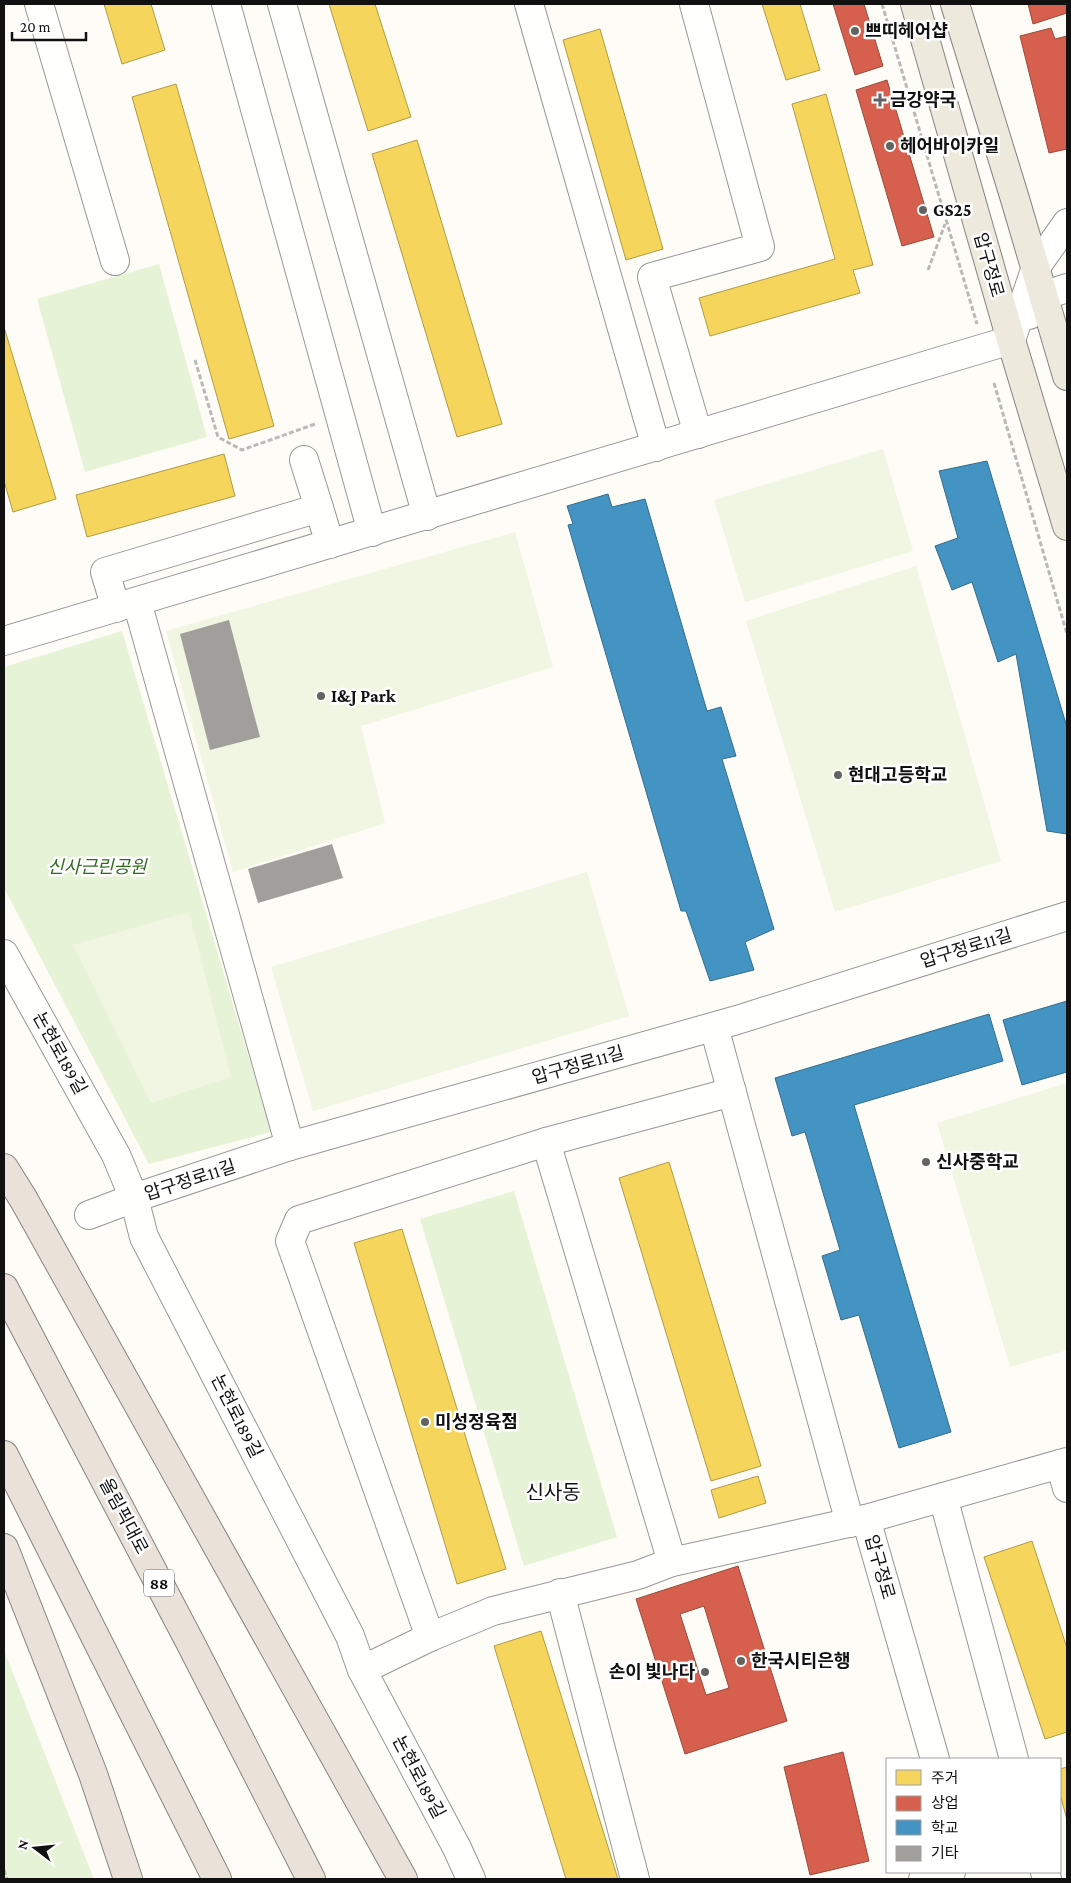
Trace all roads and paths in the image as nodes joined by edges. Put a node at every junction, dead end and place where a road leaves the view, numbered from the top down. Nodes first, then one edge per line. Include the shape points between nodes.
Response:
1 (38, 4) edge
2 (226, 4) edge
3 (282, 4) edge
4 (529, 4) edge
5 (694, 4) edge
6 (882, 4) edge
7 (914, 4) edge
8 (955, 4) edge
9 (946, 223) junction
10 (1067, 223) edge
11 (114, 261) dead end
12 (1036, 268) junction
13 (928, 270) dead end
14 (1055, 292) edge
15 (978, 327) dead end
16 (1011, 340) junction
17 (196, 360) dead end
18 (1067, 376) edge
19 (994, 383) dead end
20 (315, 424) dead end
21 (698, 434) junction
22 (656, 447) junction
23 (304, 460) dead end
24 (319, 508) junction
25 (427, 516) junction
26 (1067, 526) edge
27 (372, 532) junction
28 (330, 544) junction
29 (126, 605) junction
30 (1067, 634) edge
31 (4, 642) edge
32 (1067, 916) edge
33 (4, 954) edge
34 (714, 1027) junction
35 (732, 1092) junction
36 (546, 1142) junction
37 (290, 1146) junction
38 (4, 1168) edge
39 (134, 1198) junction
40 (89, 1215) dead end
41 (4, 1288) edge
42 (4, 1455) edge
43 (1065, 1471) edge
44 (943, 1497) junction
45 (858, 1521) junction
46 (4, 1548) edge
47 (672, 1562) junction
48 (560, 1593) junction
49 (430, 1637) junction
50 (362, 1670) junction
51 (935, 1758) edge
52 (1014, 1758) edge
53 (457, 1848) junction
54 (201, 1850) junction
55 (4, 1870) edge
56 (947, 1873) edge
57 (8, 1879) edge
58 (128, 1879) edge
59 (206, 1879) edge
60 (217, 1879) edge
61 (312, 1879) edge
62 (404, 1879) edge
63 (453, 1879) edge
64 (471, 1879) edge
65 (635, 1879) edge
66 (923, 1879) edge

1 - 11 street
2 - 27 street
3 - 25 street
4 - 22 street
5 - 21 street via 760,247 652,277
6 - 9 path
7 - 16 main road, 압구정로
8 - 12 main road
9 - 13 path
9 - 15 path
10 - 12 street
12 - 14 main road
12 - 16 street
14 - 16 street
14 - 18 main road
16 - 21 street
16 - 26 main road, 압구정로
17 - 20 path via 218,437 242,450
19 - 30 path
21 - 22 street
22 - 25 street
23 - 24 street
24 - 28 street
24 - 29 street via 105,572
25 - 27 street
27 - 28 street
28 - 29 street
29 - 31 street
29 - 37 street
32 - 34 street, 압구정로11길
33 - 39 street, 논현로189길 via 116,1155
34 - 35 street
34 - 37 street, 압구정로11길
35 - 36 street
35 - 45 street
36 - 47 street
36 - 49 street via 298,1220 290,1241
37 - 39 street, 압구정로11길
38 - 62 highway
39 - 40 street, 압구정로11길
39 - 50 street, 논현로189길 via 144,1237 350,1636
41 - 61 highway, 올림픽대로 / 88
42 - 54 highway
43 - 44 street, 압구정로
44 - 45 street, 압구정로
44 - 52 street
45 - 47 street
45 - 51 street, 압구정로
46 - 58 highway via 93,1774
47 - 48 street via 638,1575
48 - 49 street via 493,1611
48 - 65 street
49 - 50 street
50 - 53 street, 논현로189길
53 - 63 street
53 - 64 street, 논현로189길
54 - 59 highway
54 - 60 highway
55 - 57 path
56 - 66 street

